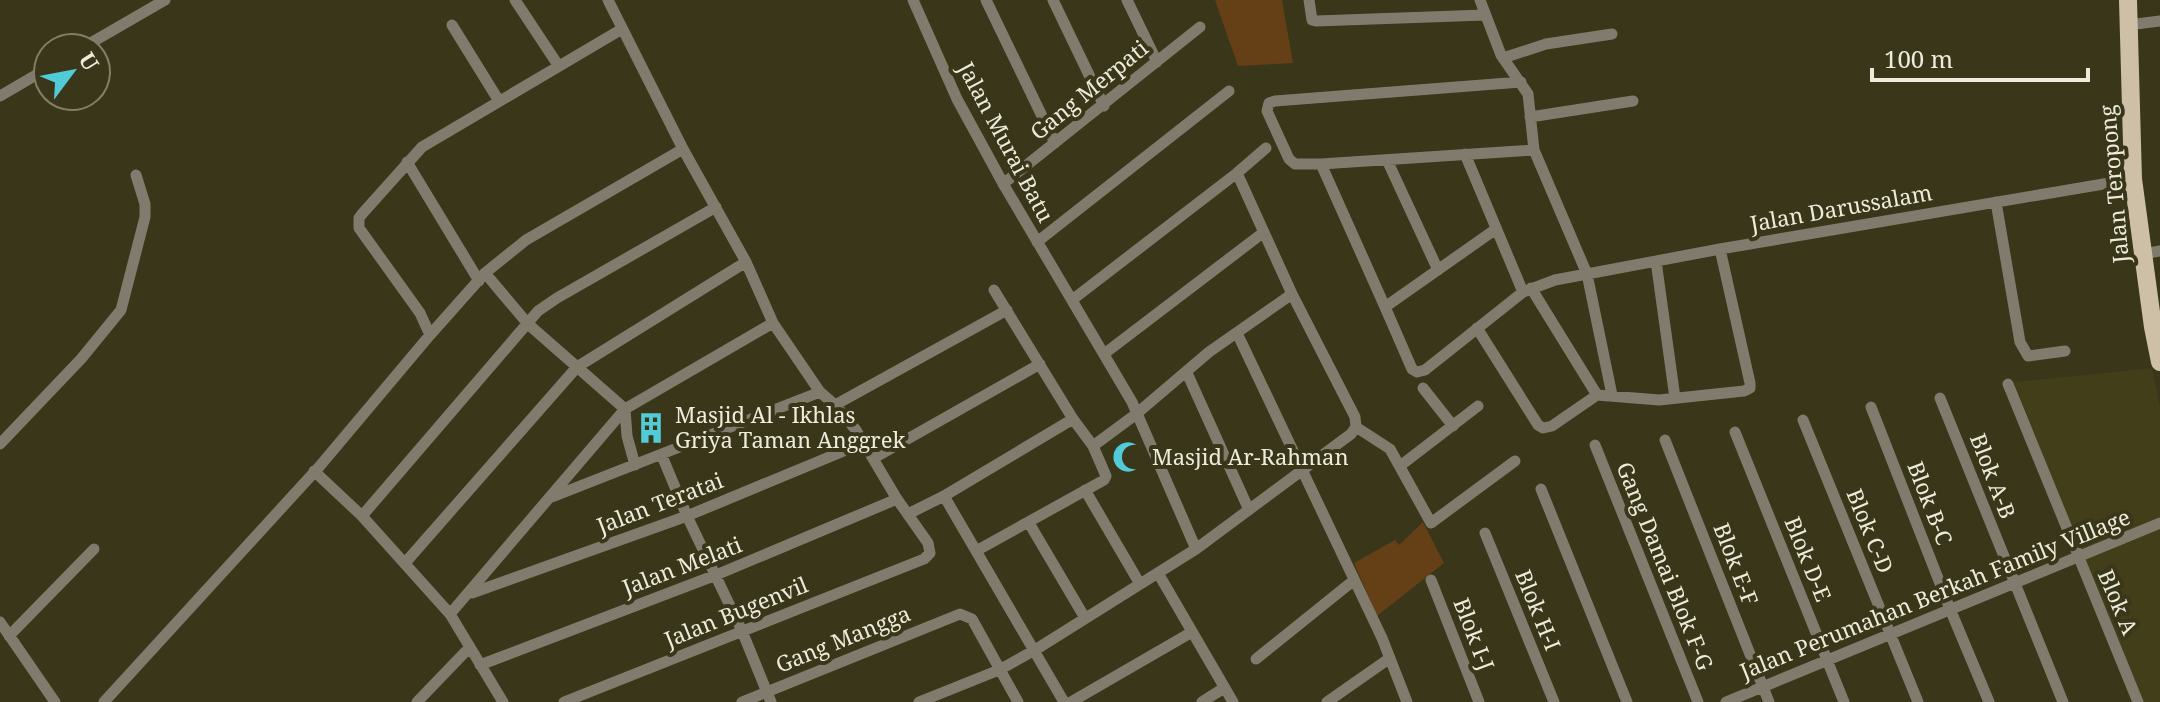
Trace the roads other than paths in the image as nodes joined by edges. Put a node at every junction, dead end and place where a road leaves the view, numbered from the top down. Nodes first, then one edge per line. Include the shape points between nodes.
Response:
1 (515, 0) edge
2 (608, 0) edge
3 (913, 0) edge
4 (986, 0) edge
5 (1053, 0) edge
6 (1127, 0) edge
7 (1309, 0) edge
8 (1480, 0) edge
9 (2128, 0) edge
10 (158, 2) edge
11 (1485, 15) junction
12 (2160, 21) edge
13 (452, 25) dead end
14 (2128, 25) junction
15 (1200, 27) dead end
16 (622, 29) junction
17 (108, 32) edge
18 (1612, 34) dead end
19 (1503, 58) junction
20 (1157, 62) junction
21 (558, 65) junction
22 (32, 77) edge
23 (1521, 82) junction
24 (1229, 91) dead end
25 (0, 96) edge
26 (499, 101) junction
27 (1633, 101) dead end
28 (1104, 106) junction
29 (1530, 117) junction
30 (1055, 143) junction
31 (1266, 148) dead end
32 (683, 149) junction
33 (1534, 150) junction
34 (1465, 154) junction
35 (1387, 160) junction
36 (407, 162) junction
37 (1321, 164) junction
38 (1237, 173) junction
39 (136, 175) dead end
40 (2133, 179) junction
41 (1003, 184) junction
42 (1996, 202) junction
43 (716, 207) junction
44 (1496, 229) junction
45 (1264, 232) junction
46 (1037, 242) junction
47 (1720, 249) junction
48 (2152, 253) edge
49 (1656, 261) junction
50 (746, 262) junction
51 (1438, 270) junction
52 (1587, 274) junction
53 (482, 277) junction
54 (994, 290) dead end
55 (1527, 290) junction
56 (1292, 294) junction
57 (1072, 300) junction
58 (1385, 307) junction
59 (1007, 310) junction
60 (773, 323) junction
61 (528, 324) junction
62 (1477, 328) junction
63 (1237, 333) junction
64 (430, 335) junction
65 (2065, 351) dead end
66 (1104, 354) junction
67 (2160, 362) edge
68 (1040, 364) junction
69 (577, 367) junction
70 (1187, 373) junction
71 (2008, 384) dead end
72 (1423, 388) dead end
73 (820, 392) junction
74 (1597, 395) junction
75 (1612, 395) junction
76 (1675, 398) junction
77 (1940, 398) dead end
78 (835, 405) junction
79 (1478, 406) dead end
80 (1871, 407) dead end
81 (625, 409) junction
82 (1135, 415) junction
83 (1073, 419) junction
84 (1803, 420) dead end
85 (1453, 426) junction
86 (1356, 427) junction
87 (1735, 432) dead end
88 (1665, 440) dead end
89 (863, 443) junction
90 (0, 444) edge
91 (1595, 445) dead end
92 (1093, 446) junction
93 (662, 456) junction
94 (874, 458) junction
95 (1515, 461) dead end
96 (635, 465) junction
97 (1400, 466) junction
98 (1302, 470) junction
99 (314, 471) junction
100 (1541, 489) dead end
101 (1085, 490) junction
102 (944, 496) junction
103 (551, 498) junction
104 (897, 499) junction
105 (1249, 510) junction
106 (908, 514) junction
107 (362, 516) junction
108 (687, 516) junction
109 (1029, 523) junction
110 (2160, 523) edge
111 (1485, 533) dead end
112 (94, 549) dead end
113 (1196, 549) junction
114 (976, 551) junction
115 (2077, 557) junction
116 (405, 563) junction
117 (1158, 573) junction
118 (716, 575) junction
119 (1431, 580) dead end
120 (1353, 581) junction
121 (2013, 583) junction
122 (1140, 584) junction
123 (469, 594) junction
124 (1950, 609) junction
125 (450, 614) junction
126 (1085, 618) junction
127 (0, 622) edge
128 (742, 631) junction
129 (1192, 632) junction
130 (1890, 634) junction
131 (9, 636) junction
132 (470, 647) junction
133 (1035, 650) junction
134 (1390, 658) junction
135 (1256, 659) dead end
136 (1827, 660) junction
137 (480, 665) junction
138 (999, 670) junction
139 (1763, 687) junction
140 (1224, 688) junction
141 (769, 697) edge
142 (55, 702) edge
143 (104, 702) edge
144 (417, 702) edge
145 (503, 702) edge
146 (564, 702) edge
147 (742, 702) edge
148 (919, 702) edge
149 (1018, 702) edge
150 (1064, 702) edge
151 (1071, 702) edge
152 (1202, 702) edge
153 (1233, 702) edge
154 (1327, 702) edge
155 (1407, 702) edge
156 (1479, 702) edge
157 (1554, 702) edge
158 (1627, 702) edge
159 (1698, 702) edge
160 (1726, 702) edge
161 (1769, 702) edge
162 (1844, 702) edge
163 (1918, 702) edge
164 (1989, 702) edge
165 (2063, 702) edge
166 (2138, 702) edge

1 - 21 street
2 - 16 street
3 - 41 street, Jalan Murai Batu
4 - 30 street
5 - 28 street
6 - 20 street
7 - 11 street via 1316,21
8 - 11 street
9 - 14 main road, Jalan Teropong
10 - 17 street
11 - 19 street
12 - 14 street
13 - 26 street
14 - 40 main road, Jalan Teropong
15 - 20 street, Gang Merpati
16 - 21 street
16 - 32 street
18 - 19 street via 1546,44
19 - 23 street
20 - 28 street, Gang Merpati
21 - 26 street
22 - 25 street
23 - 29 street
23 - 37 street via 1269,103 1267,111 1289,159 1295,164
24 - 46 street
26 - 36 street via 422,147
27 - 29 street
28 - 30 street, Gang Merpati
29 - 33 street
30 - 41 street, Gang Merpati
31 - 38 street
32 - 43 street
32 - 53 street via 526,240
33 - 34 street
33 - 52 street
34 - 35 street
34 - 44 street
35 - 37 street
35 - 51 street
36 - 53 street
36 - 64 street via 358,222
37 - 58 street
38 - 45 street
38 - 57 street
39 - 90 street via 145,217 121,310
40 - 42 street, Jalan Darussalam
40 - 48 main road, Jalan Teropong
41 - 46 street, Jalan Murai Batu
42 - 47 street, Jalan Darussalam
42 - 65 street via 2020,342 2028,356
43 - 50 street
43 - 61 street via 557,298
44 - 51 street
44 - 55 street
45 - 56 street
45 - 66 street
46 - 57 street, Jalan Murai Batu
47 - 49 street, Jalan Darussalam
47 - 76 street via 1750,388
48 - 67 main road, Jalan Teropong
49 - 52 street, Jalan Darussalam
49 - 76 street
50 - 60 street
50 - 69 street
51 - 58 street
52 - 55 street, Jalan Darussalam
52 - 75 street
53 - 61 street
53 - 64 street
54 - 59 street
55 - 62 street, Jalan Darussalam
55 - 74 street
56 - 63 street
56 - 86 street
57 - 66 street, Jalan Murai Batu
58 - 62 street, Jalan Darussalam via 1417,372
59 - 68 street
59 - 78 street
60 - 73 street
60 - 81 street
61 - 69 street
61 - 107 street
62 - 74 street via 1543,428
63 - 70 street
63 - 98 street
64 - 99 street
66 - 82 street, Jalan Murai Batu
68 - 83 street
68 - 94 street
69 - 81 street
69 - 116 street
70 - 82 street
70 - 105 street
71 - 115 street, Blok A
72 - 85 street
73 - 78 street
73 - 93 street
74 - 75 street
75 - 76 street via 1649,401
77 - 121 street, Blok A-B
78 - 89 street
79 - 85 street
80 - 124 street, Blok B-C
81 - 96 street
81 - 103 street
82 - 92 street
82 - 113 street, Jalan Murai Batu
83 - 92 street
83 - 102 street
84 - 130 street, Blok C-D
85 - 97 street
86 - 97 street via 1390,449
86 - 98 street
87 - 136 street, Blok D-E
88 - 139 street, Blok E-F
89 - 94 street
89 - 108 street, Jalan Teratai
91 - 159 street, Gang Damai Blok F-G
92 - 101 street via 1106,476
93 - 96 street
93 - 108 street
94 - 104 street
95 - 97 street via 1431,523
96 - 103 street
98 - 105 street
98 - 120 street
99 - 107 street
99 - 143 street
100 - 158 street
101 - 109 street
101 - 122 street
102 - 106 street
102 - 114 street
103 - 123 street
104 - 106 street
104 - 118 street, Jalan Melati
105 - 113 street
106 - 128 street, Jalan Bugenvil via 928,543 930,553 924,559
107 - 116 street
108 - 118 street
108 - 123 street, Jalan Teratai
109 - 114 street
109 - 126 street
110 - 115 street, Jalan Perumahan Berkah Family Village
111 - 157 street, Blok H-I
112 - 131 street
113 - 117 street
114 - 133 street
115 - 121 street, Jalan Perumahan Berkah Family Village
115 - 166 street, Blok A
116 - 125 street
117 - 122 street
117 - 129 street
118 - 128 street
118 - 137 street, Jalan Melati
119 - 156 street, Blok I-J
120 - 134 street
120 - 135 street
121 - 124 street, Jalan Perumahan Berkah Family Village
121 - 165 street, Blok A-B
122 - 126 street
123 - 125 street
124 - 130 street, Jalan Perumahan Berkah Family Village
124 - 164 street, Blok B-C
125 - 132 street
126 - 133 street
127 - 131 street
128 - 141 street
128 - 146 street, Jalan Bugenvil
129 - 140 street
129 - 151 street
130 - 136 street, Jalan Perumahan Berkah Family Village
130 - 163 street, Blok C-D
131 - 142 street
132 - 137 street
132 - 144 street
133 - 138 street
133 - 150 street
134 - 154 street
134 - 155 street
136 - 139 street, Jalan Perumahan Berkah Family Village
136 - 162 street, Blok D-E
137 - 145 street
138 - 141 street, Gang Mangga via 972,619 960,614
138 - 148 street
138 - 149 street
139 - 160 street, Jalan Perumahan Berkah Family Village
139 - 161 street, Blok E-F
140 - 152 street
140 - 153 street
141 - 147 street, Gang Mangga

